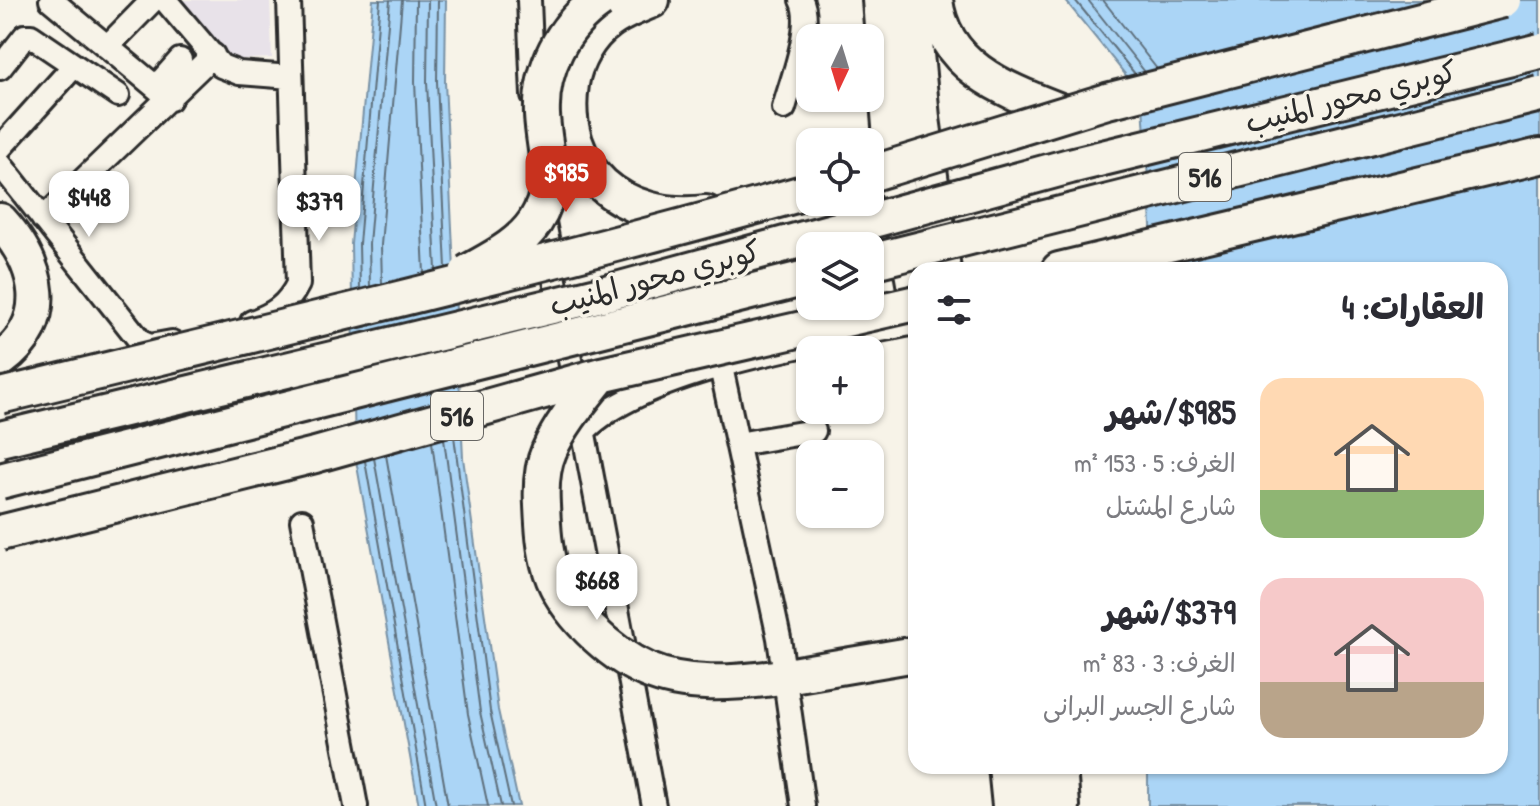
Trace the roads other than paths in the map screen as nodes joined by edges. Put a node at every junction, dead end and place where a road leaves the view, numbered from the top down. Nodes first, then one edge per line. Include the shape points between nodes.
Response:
1 (51, 0) edge
2 (153, 0) edge
3 (165, 0) edge
4 (289, 0) edge
5 (529, 0) edge
6 (600, 0) edge
7 (640, 0) edge
8 (652, 0) edge
9 (801, 0) edge
10 (857, 0) edge
11 (880, 0) edge
12 (911, 0) edge
13 (935, 0) edge
14 (1503, 0) edge
15 (861, 24) edge
16 (107, 47) junction
17 (1540, 51) edge
18 (213, 55) junction
19 (180, 60) dead end
20 (74, 66) junction
21 (0, 68) edge
22 (291, 77) junction
23 (163, 93) junction
24 (533, 94) junction
25 (1540, 94) edge
26 (118, 95) dead end
27 (784, 108) dead end
28 (1065, 113) junction
29 (882, 128) edge
30 (0, 148) edge
31 (1540, 156) edge
32 (0, 164) edge
33 (884, 168) edge
34 (884, 176) edge
35 (796, 195) edge
36 (754, 207) junction
37 (43, 219) junction
38 (0, 221) edge
39 (1202, 237) junction
40 (884, 258) edge
41 (942, 262) edge
42 (1094, 262) edge
43 (1152, 262) edge
44 (908, 265) edge
45 (796, 281) edge
46 (449, 285) junction
47 (908, 305) edge
48 (908, 325) edge
49 (0, 360) edge
50 (721, 367) junction
51 (601, 375) junction
52 (0, 396) edge
53 (586, 429) junction
54 (814, 431) dead end
55 (0, 439) edge
56 (738, 444) junction
57 (0, 481) edge
58 (302, 521) dead end
59 (0, 533) edge
60 (908, 655) edge
61 (780, 677) junction
62 (1007, 774) edge
63 (1048, 774) edge
64 (1052, 774) edge
65 (356, 806) edge
66 (654, 806) edge
67 (803, 806) edge
68 (1010, 806) edge
69 (1035, 806) edge
70 (1062, 806) edge

1 - 16 street
2 - 16 street
3 - 18 street
4 - 22 street
5 - 24 street
6 - 46 highway, bridge via 563,38 546,75 542,116 551,175 542,210 521,238
7 - 24 street via 583,39 559,90
8 - 36 highway, bridge via 606,22 586,45 573,74 568,105 572,136 585,164 605,188 631,205 661,214
9 - 27 street via 802,44
10 - 15 highway
11 - 29 highway
12 - 41 highway
13 - 28 highway via 947,37 975,70 1013,93
14 - 28 highway, كوبري محور المنيب, bridge
16 - 23 street
17 - 55 highway, كوبري محور المنيب / 516, bridge via 1070,166 606,293
18 - 22 street via 229,71
18 - 23 street
19 - 23 street
20 - 21 street via 25,36
20 - 26 street
20 - 30 street
22 - 37 street via 298,284 276,312 150,346 141,342
23 - 37 street
24 - 53 street via 536,169 547,241
25 - 40 highway, كوبري محور المنيب / 516, bridge
28 - 33 highway, كوبري محور المنيب, bridge
31 - 39 highway, 516
32 - 37 street
34 - 44 highway
35 - 36 highway, كوبري محور المنيب, bridge
36 - 46 highway, كوبري محور المنيب, bridge via 532,268
38 - 49 highway via 18,240 35,288 33,325 20,346
39 - 42 highway, 516
39 - 43 highway
45 - 57 highway, كوبري محور المنيب / 516, bridge
46 - 52 highway, كوبري محور المنيب, bridge
47 - 51 highway, 516, bridge
48 - 50 street
50 - 53 street via 613,406
50 - 56 street
51 - 59 highway, 516, bridge via 315,455
51 - 61 highway, bridge via 547,454 541,488 552,574 569,604 620,655 649,671 716,683
53 - 66 street
54 - 56 street
56 - 61 street
58 - 65 street
60 - 61 highway
61 - 67 street
62 - 68 highway
63 - 69 highway
64 - 70 highway

